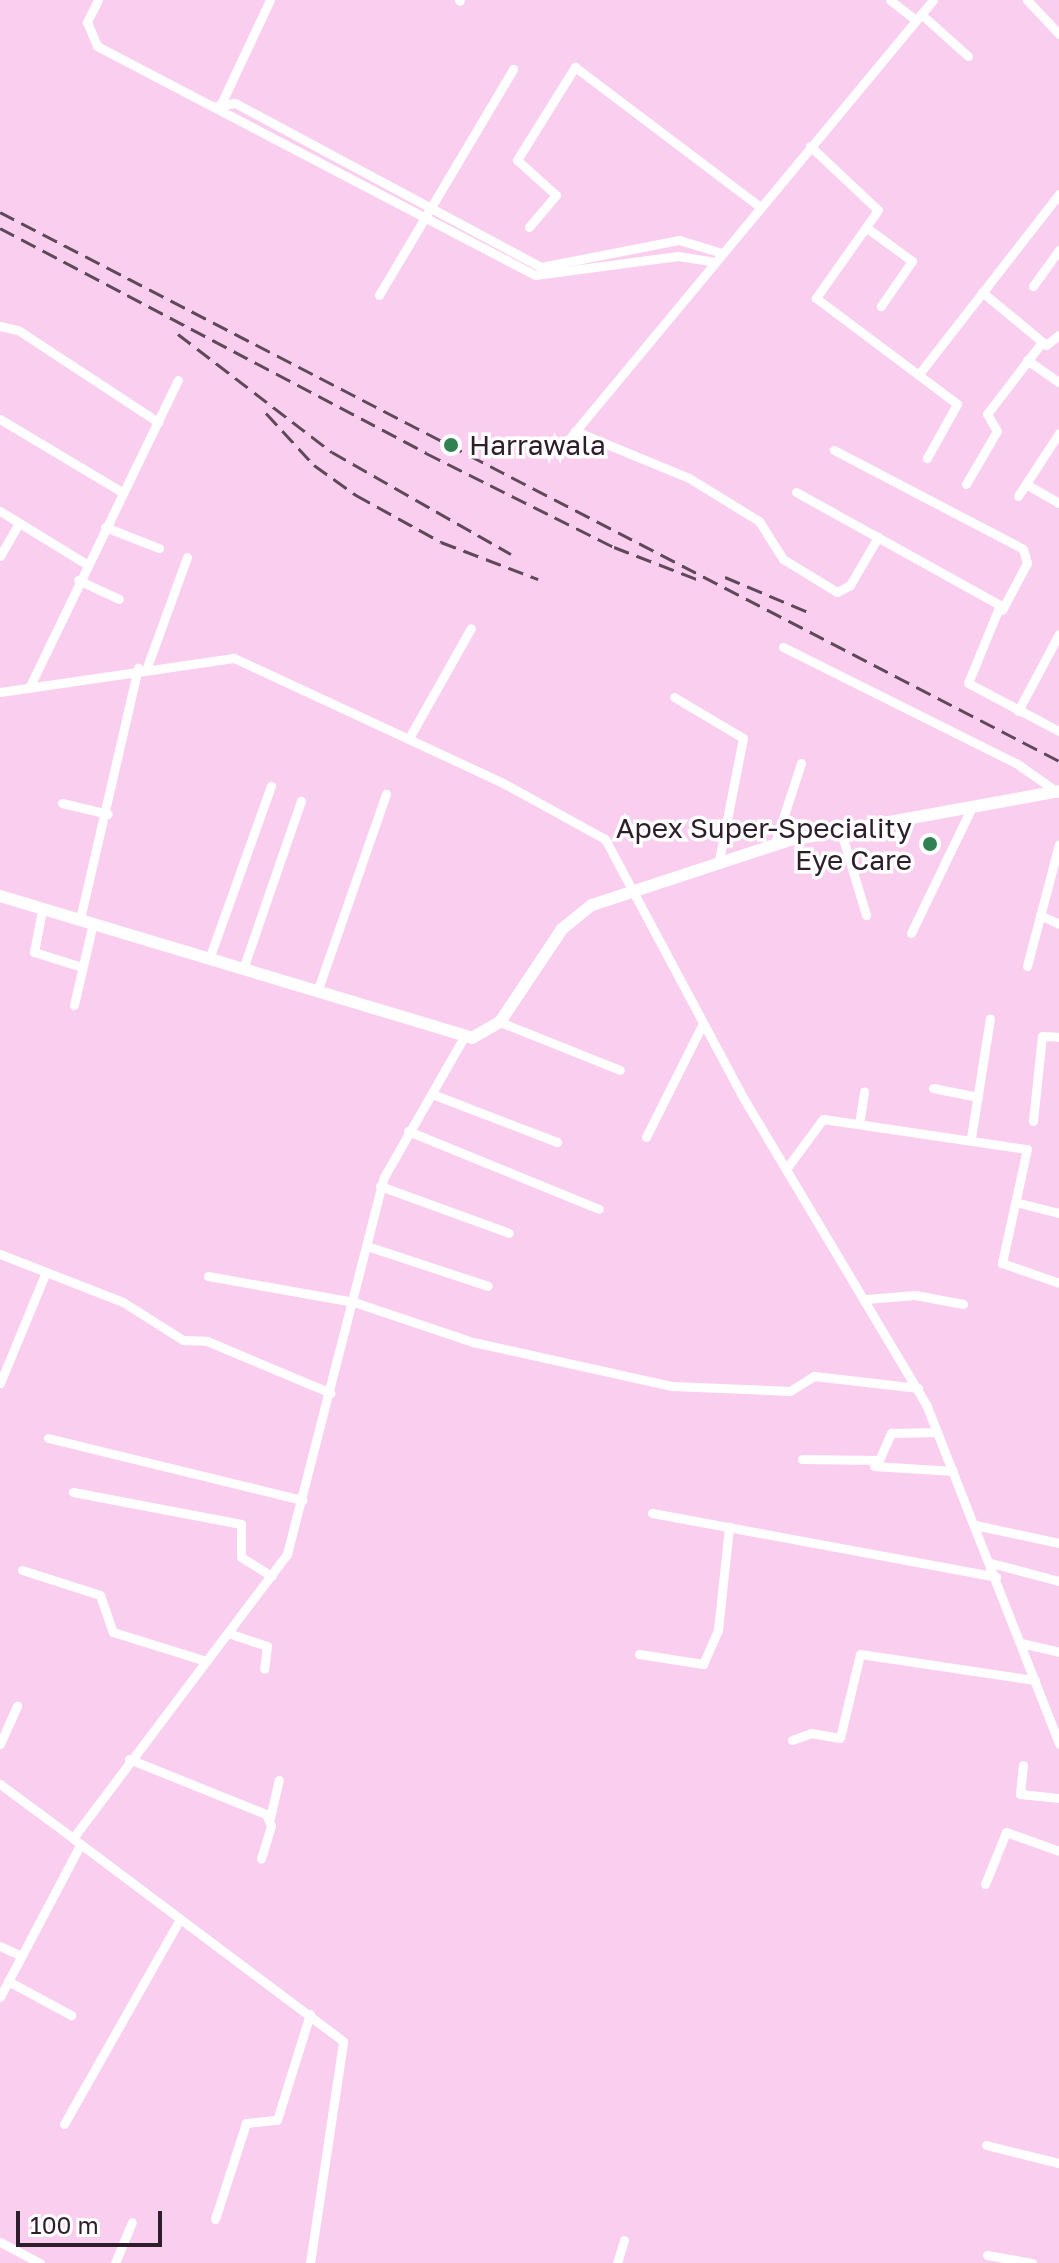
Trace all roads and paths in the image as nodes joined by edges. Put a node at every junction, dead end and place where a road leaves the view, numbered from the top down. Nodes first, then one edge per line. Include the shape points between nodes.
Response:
1 (98, 0) edge
2 (270, 0) edge
3 (890, 0) edge
4 (933, 0) edge
5 (1027, 0) edge
6 (918, 17) junction
7 (1059, 34) edge
8 (968, 56) dead end
9 (513, 69) dead end
10 (219, 105) junction
11 (810, 146) junction
12 (1059, 194) edge
13 (433, 206) junction
14 (760, 207) junction
15 (423, 213) junction
16 (529, 227) dead end
17 (867, 228) junction
18 (1059, 250) edge
19 (722, 253) junction
20 (714, 262) junction
21 (542, 272) junction
22 (1033, 286) dead end
23 (982, 292) junction
24 (379, 295) dead end
25 (881, 306) dead end
26 (0, 326) edge
27 (1059, 335) edge
28 (1042, 342) junction
29 (1027, 360) junction
30 (919, 374) junction
31 (178, 380) dead end
32 (1059, 382) edge
33 (0, 419) edge
34 (158, 422) junction
35 (575, 431) junction
36 (1059, 433) edge
37 (834, 450) dead end
38 (559, 451) dead end
39 (927, 458) dead end
40 (966, 484) dead end
41 (1026, 484) junction
42 (122, 492) junction
43 (796, 492) dead end
44 (1018, 496) dead end
45 (1059, 503) edge
46 (0, 511) edge
47 (19, 523) junction
48 (105, 527) junction
49 (878, 537) junction
50 (159, 548) dead end
51 (0, 556) edge
52 (187, 557) dead end
53 (86, 564) junction
54 (78, 580) junction
55 (119, 599) dead end
56 (1002, 610) junction
57 (471, 628) dead end
58 (1059, 634) edge
59 (783, 647) dead end
60 (143, 668) junction
61 (29, 688) junction
62 (0, 692) edge
63 (674, 697) dead end
64 (1018, 711) junction
65 (1059, 731) edge
66 (409, 738) junction
67 (801, 763) dead end
68 (271, 786) dead end
69 (1058, 792) edge
70 (386, 794) dead end
71 (301, 801) dead end
72 (62, 803) dead end
73 (971, 809) junction
74 (108, 814) junction
75 (841, 832) junction
76 (775, 843) junction
77 (1059, 844) edge
78 (719, 860) junction
79 (636, 887) junction
80 (0, 896) edge
81 (42, 910) junction
82 (866, 915) dead end
83 (1040, 915) junction
84 (86, 921) junction
85 (1059, 924) edge
86 (911, 933) dead end
87 (209, 959) junction
88 (1027, 966) dead end
89 (82, 967) junction
90 (243, 969) junction
91 (317, 992) junction
92 (74, 1005) dead end
93 (990, 1018) dead end
94 (500, 1022) junction
95 (703, 1023) junction
96 (464, 1037) junction
97 (1059, 1037) edge
98 (620, 1070) dead end
99 (933, 1088) dead end
100 (864, 1091) dead end
101 (432, 1094) junction
102 (978, 1097) junction
103 (1033, 1121) dead end
104 (859, 1124) junction
105 (408, 1131) junction
106 (646, 1137) dead end
107 (971, 1138) junction
108 (557, 1142) dead end
109 (786, 1169) junction
110 (380, 1186) junction
111 (1019, 1203) junction
112 (599, 1209) dead end
113 (1059, 1213) edge
114 (509, 1233) dead end
115 (367, 1246) junction
116 (0, 1254) edge
117 (46, 1272) junction
118 (208, 1276) dead end
119 (1059, 1283) edge
120 (488, 1286) dead end
121 (867, 1299) junction
122 (354, 1302) junction
123 (963, 1304) dead end
124 (0, 1383) edge
125 (918, 1388) junction
126 (331, 1393) junction
127 (937, 1432) junction
128 (48, 1438) dead end
129 (802, 1459) dead end
130 (874, 1466) dead end
131 (953, 1471) junction
132 (73, 1492) dead end
133 (303, 1500) junction
134 (652, 1513) dead end
135 (975, 1525) junction
136 (729, 1527) junction
137 (1059, 1543) edge
138 (991, 1563) junction
139 (22, 1570) dead end
140 (271, 1576) junction
141 (996, 1577) junction
142 (1059, 1581) edge
143 (228, 1633) junction
144 (1021, 1643) junction
145 (1059, 1652) edge
146 (639, 1654) dead end
147 (206, 1661) junction
148 (264, 1669) dead end
149 (1035, 1680) junction
150 (17, 1706) dead end
151 (792, 1740) dead end
152 (0, 1744) edge
153 (1059, 1744) edge
154 (129, 1759) junction
155 (1023, 1765) dead end
156 (279, 1780) dead end
157 (0, 1784) edge
158 (1059, 1798) edge
159 (270, 1818) junction
160 (73, 1838) junction
161 (79, 1847) junction
162 (1059, 1851) edge
163 (261, 1859) dead end
164 (985, 1884) dead end
165 (180, 1919) junction
166 (0, 1946) edge
167 (21, 1956) junction
168 (8, 1981) junction
169 (0, 1997) edge
170 (310, 2014) junction
171 (71, 2015) dead end
172 (64, 2124) dead end
173 (986, 2145) dead end
174 (1059, 2163) edge
175 (215, 2219) dead end
176 (132, 2222) dead end
177 (624, 2240) dead end
178 (0, 2242) edge
179 (987, 2255) dead end
180 (40, 2263) edge
181 (115, 2263) edge
182 (310, 2263) edge
183 (617, 2263) edge
184 (1032, 2263) edge

1 - 10 street via 87,28 97,46
2 - 10 street
3 - 6 street
4 - 6 street
5 - 7 street
6 - 8 street
6 - 11 street
9 - 13 street
10 - 13 street via 235,103
10 - 15 street
11 - 14 street
11 - 17 street via 877,205
12 - 23 street
13 - 15 street
13 - 21 street
14 - 16 street via 575,67 517,160 556,195
14 - 19 street
15 - 21 street
15 - 24 street
17 - 25 street via 912,261
17 - 30 street via 816,298
18 - 22 street
19 - 20 street
19 - 21 street via 679,240
20 - 21 street via 678,256
20 - 35 street
23 - 28 street
23 - 30 street
26 - 34 street via 18,330
27 - 28 street via 1052,345
28 - 29 street
29 - 32 street
29 - 40 street via 987,414 997,431
30 - 39 street via 958,407
31 - 34 street
33 - 42 street
34 - 42 street
35 - 38 street
35 - 49 street via 689,478 759,521 783,559 837,592 850,585
36 - 41 street
37 - 56 street via 1023,549 1027,563
41 - 44 street
41 - 45 street
42 - 48 street
43 - 49 street
46 - 47 street
47 - 51 street
47 - 53 street
48 - 50 street
48 - 53 street
49 - 56 street
52 - 60 street
53 - 54 street
54 - 55 street
54 - 61 street
56 - 64 street via 967,678
57 - 66 street
58 - 64 street
59 - 69 street via 1016,763
60 - 61 street
60 - 66 street via 211,657 247,661
60 - 74 street
61 - 62 street
63 - 78 street via 743,738
64 - 65 street
66 - 79 street via 598,832
67 - 76 street
68 - 87 street
69 - 73 street
70 - 91 street
71 - 90 street
72 - 74 street
73 - 75 street
73 - 86 street
74 - 84 street
75 - 76 street
75 - 82 street
76 - 78 street
77 - 83 street
78 - 79 street
79 - 94 street via 575,915
79 - 95 street
80 - 81 street
81 - 84 street
81 - 89 street via 34,952
83 - 85 street
83 - 88 street
84 - 87 street
84 - 89 street
87 - 90 street
89 - 92 street
90 - 91 street
91 - 96 street
93 - 102 street
94 - 96 street
94 - 98 street
95 - 106 street
95 - 109 street
96 - 101 street
97 - 103 street via 1042,1036
99 - 102 street
100 - 104 street
101 - 105 street
101 - 108 street
102 - 107 street
104 - 107 street
104 - 109 street via 823,1119
105 - 110 street
105 - 112 street
107 - 111 street via 1027,1149
109 - 121 street
110 - 114 street
110 - 115 street
111 - 113 street
111 - 119 street via 1003,1268
115 - 120 street
115 - 122 street
116 - 117 street
117 - 124 street
117 - 126 street via 123,1302 183,1340 207,1341
118 - 122 street
121 - 123 street via 915,1295
121 - 125 street
122 - 125 street via 473,1342 672,1386 790,1391 814,1376
122 - 126 street
125 - 127 street
126 - 133 street
127 - 129 street via 891,1433 879,1460
127 - 131 street
128 - 133 street
130 - 131 street
131 - 135 street
132 - 140 street via 241,1524 243,1561
133 - 140 street via 287,1554
134 - 136 street
135 - 137 street
135 - 138 street
136 - 141 street
136 - 146 street via 718,1630 703,1664
138 - 141 street
138 - 142 street
139 - 147 street via 100,1595 113,1632
140 - 143 street
141 - 144 street
143 - 147 street
143 - 148 street via 267,1646
144 - 145 street
144 - 149 street
147 - 154 street
149 - 151 street via 860,1654 840,1738 811,1733
149 - 153 street
150 - 152 street
154 - 159 street
154 - 160 street
155 - 158 street via 1020,1794
156 - 159 street
157 - 160 street
159 - 163 street
160 - 161 street
161 - 165 street
161 - 167 street
162 - 164 street via 1006,1832
165 - 170 street
165 - 172 street
166 - 167 street
167 - 168 street
168 - 169 street
168 - 171 street
170 - 175 street via 277,2120 246,2123
170 - 182 street via 339,2035 346,2054
173 - 174 street
176 - 181 street
177 - 183 street
178 - 180 street
179 - 184 street

